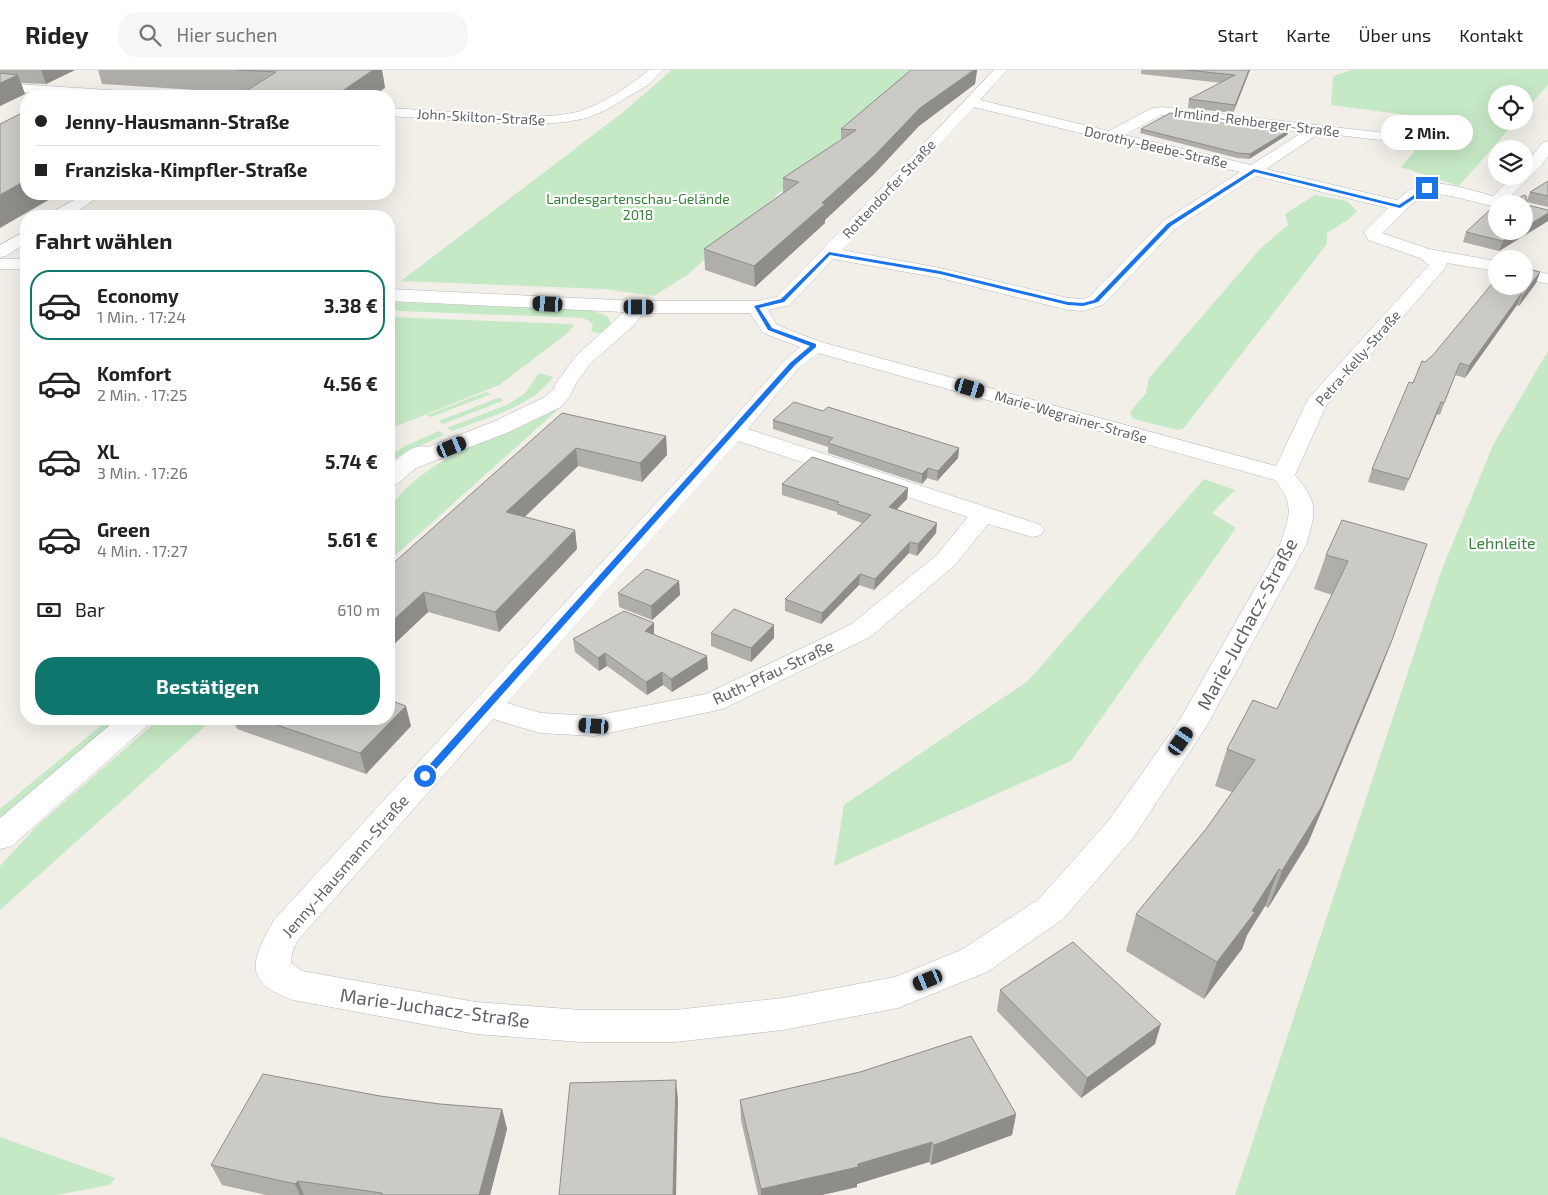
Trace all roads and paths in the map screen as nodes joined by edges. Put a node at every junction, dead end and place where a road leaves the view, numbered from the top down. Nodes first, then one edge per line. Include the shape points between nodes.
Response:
1 (1002, 70) edge
2 (654, 73) edge
3 (0, 87) edge
4 (47, 90) edge
5 (970, 102) junction
6 (395, 112) edge
7 (1317, 128) junction
8 (1111, 136) junction
9 (1380, 136) dead end
10 (1548, 145) edge
11 (1533, 166) edge
12 (1254, 170) junction
13 (1515, 185) edge
14 (1507, 195) edge
15 (86, 200) edge
16 (1488, 201) edge
17 (1400, 206) junction
18 (68, 210) edge
19 (20, 240) edge
20 (0, 252) edge
21 (829, 253) junction
22 (1426, 254) junction
23 (0, 264) edge
24 (20, 264) edge
25 (1488, 264) edge
26 (1533, 275) edge
27 (1548, 279) edge
28 (395, 295) edge
29 (639, 307) junction
30 (756, 307) junction
31 (814, 346) junction
32 (734, 432) junction
33 (395, 474) edge
34 (1283, 475) junction
35 (983, 514) junction
36 (1032, 530) dead end
37 (487, 707) junction
38 (129, 725) edge
39 (0, 837) edge
40 (273, 970) joint

1 - 5 street, Rottendorfer Straße
2 - 6 street, John-Skilton-Straße via 601,107 566,118 528,120
3 - 4 street
5 - 8 street, Dorothy-Beebe-Straße
5 - 21 street, Rottendorfer Straße
7 - 8 street, Irmlind-Rehberger-Straße via 1161,111
7 - 9 street, Irmlind-Rehberger-Straße
7 - 12 street
8 - 12 street, Dorothy-Beebe-Straße
10 - 11 street
12 - 17 street, Dorothy-Beebe-Straße
12 - 21 street via 1169,225 1096,301 1083,304 1068,304 940,273
13 - 14 street
15 - 18 street
16 - 17 street via 1427,188
17 - 22 street via 1372,232 1374,236
19 - 20 street
21 - 30 street, Rottendorfer Straße via 782,301
22 - 25 street
22 - 34 street, Petra-Kelly-Straße via 1438,264 1316,404
23 - 24 street
26 - 27 street
28 - 29 street, Rottendorfer Straße
29 - 30 street, Rottendorfer Straße
29 - 33 street via 583,360 553,402 452,447 407,463
30 - 31 street, Marie-Wegrainer-Straße via 770,329
31 - 32 street, Jenny-Hausmann-Straße via 792,364
31 - 34 street, Marie-Wegrainer-Straße
32 - 35 street
32 - 37 street, Jenny-Hausmann-Straße
34 - 40 street, Marie-Juchacz-Straße via 1298,494 1302,515 1293,545 1191,727 1122,828 1052,909 974,961 898,992 782,1014 666,1026 581,1026 476,1018 293,985
35 - 36 street
35 - 37 street, Ruth-Pfau-Straße via 946,560 860,631 713,702 594,726 540,723
37 - 40 street, Jenny-Hausmann-Straße via 286,930 274,952
38 - 39 street

